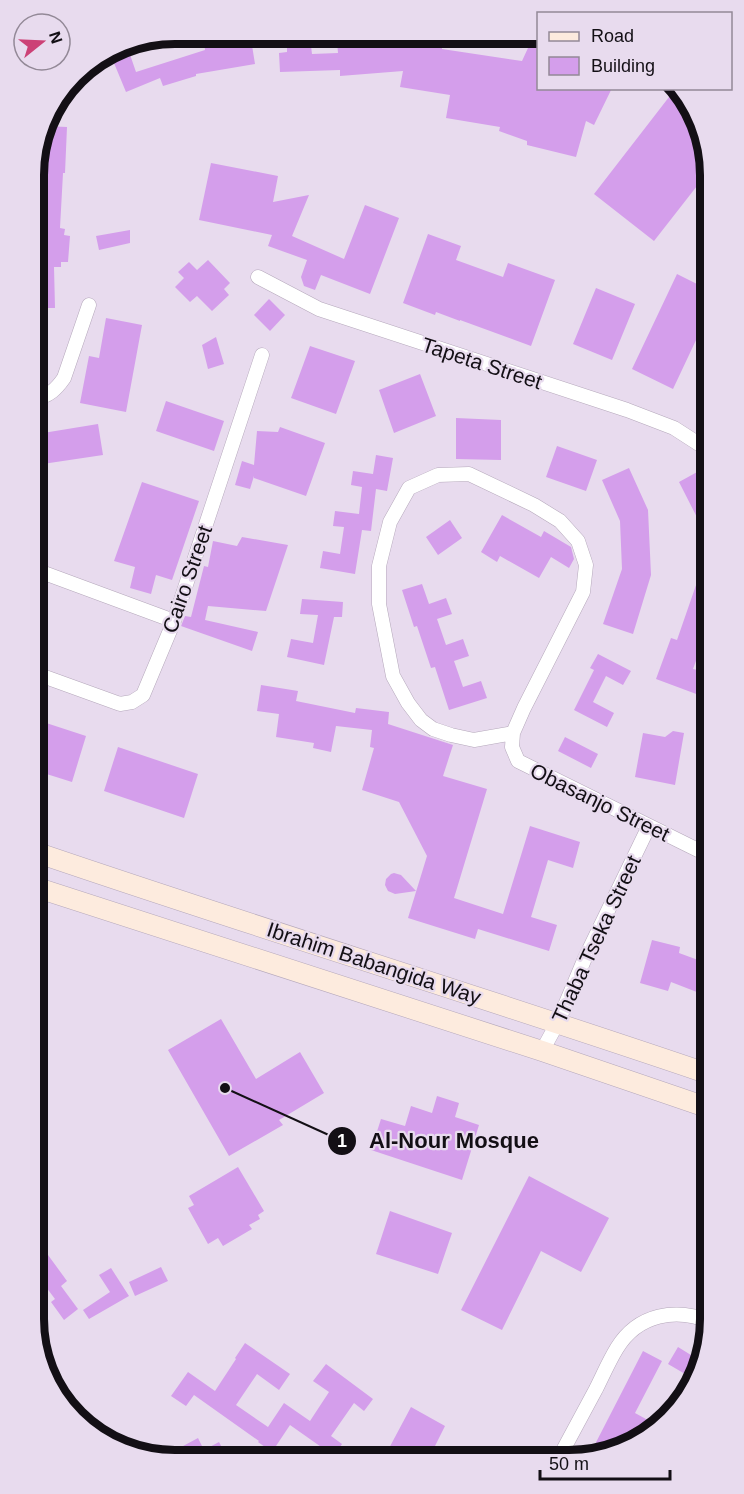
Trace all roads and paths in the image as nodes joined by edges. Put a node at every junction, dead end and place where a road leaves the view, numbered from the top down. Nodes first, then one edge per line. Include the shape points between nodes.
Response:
1 (258, 278) dead end
2 (89, 305) dead end
3 (262, 355) dead end
4 (44, 397) edge
5 (700, 445) edge
6 (44, 573) edge
7 (174, 621) junction
8 (44, 677) edge
9 (513, 733) junction
10 (649, 826) junction
11 (700, 851) edge
12 (44, 855) edge
13 (44, 890) edge
14 (558, 1023) junction
15 (542, 1051) junction
16 (700, 1071) edge
17 (700, 1105) edge
18 (700, 1317) edge
19 (563, 1450) edge

1 - 5 street, Tapeta Street via 319,309 627,410 674,428
2 - 4 street via 64,378
3 - 7 street, Cairo Street
6 - 7 street
7 - 8 street, Cairo Street via 143,695 132,702 120,704
9 - 9 street via 474,740 433,729 408,703 393,676 379,604 379,566 390,522 409,488 438,475 469,474 543,510 560,521 578,541 586,565 583,592
9 - 10 street, Obasanjo Street via 512,747 518,761
10 - 11 street, Obasanjo Street
10 - 14 street, Thaba Tseka Street
12 - 14 main road, Ibrahim Babangida Way
13 - 15 main road, Ibrahim Babangida Way
14 - 15 street, Thaba Tseka Street
14 - 16 main road, Ibrahim Babangida Way
15 - 17 main road, Ibrahim Babangida Way
18 - 19 street via 675,1314 654,1317 638,1326 618,1346

